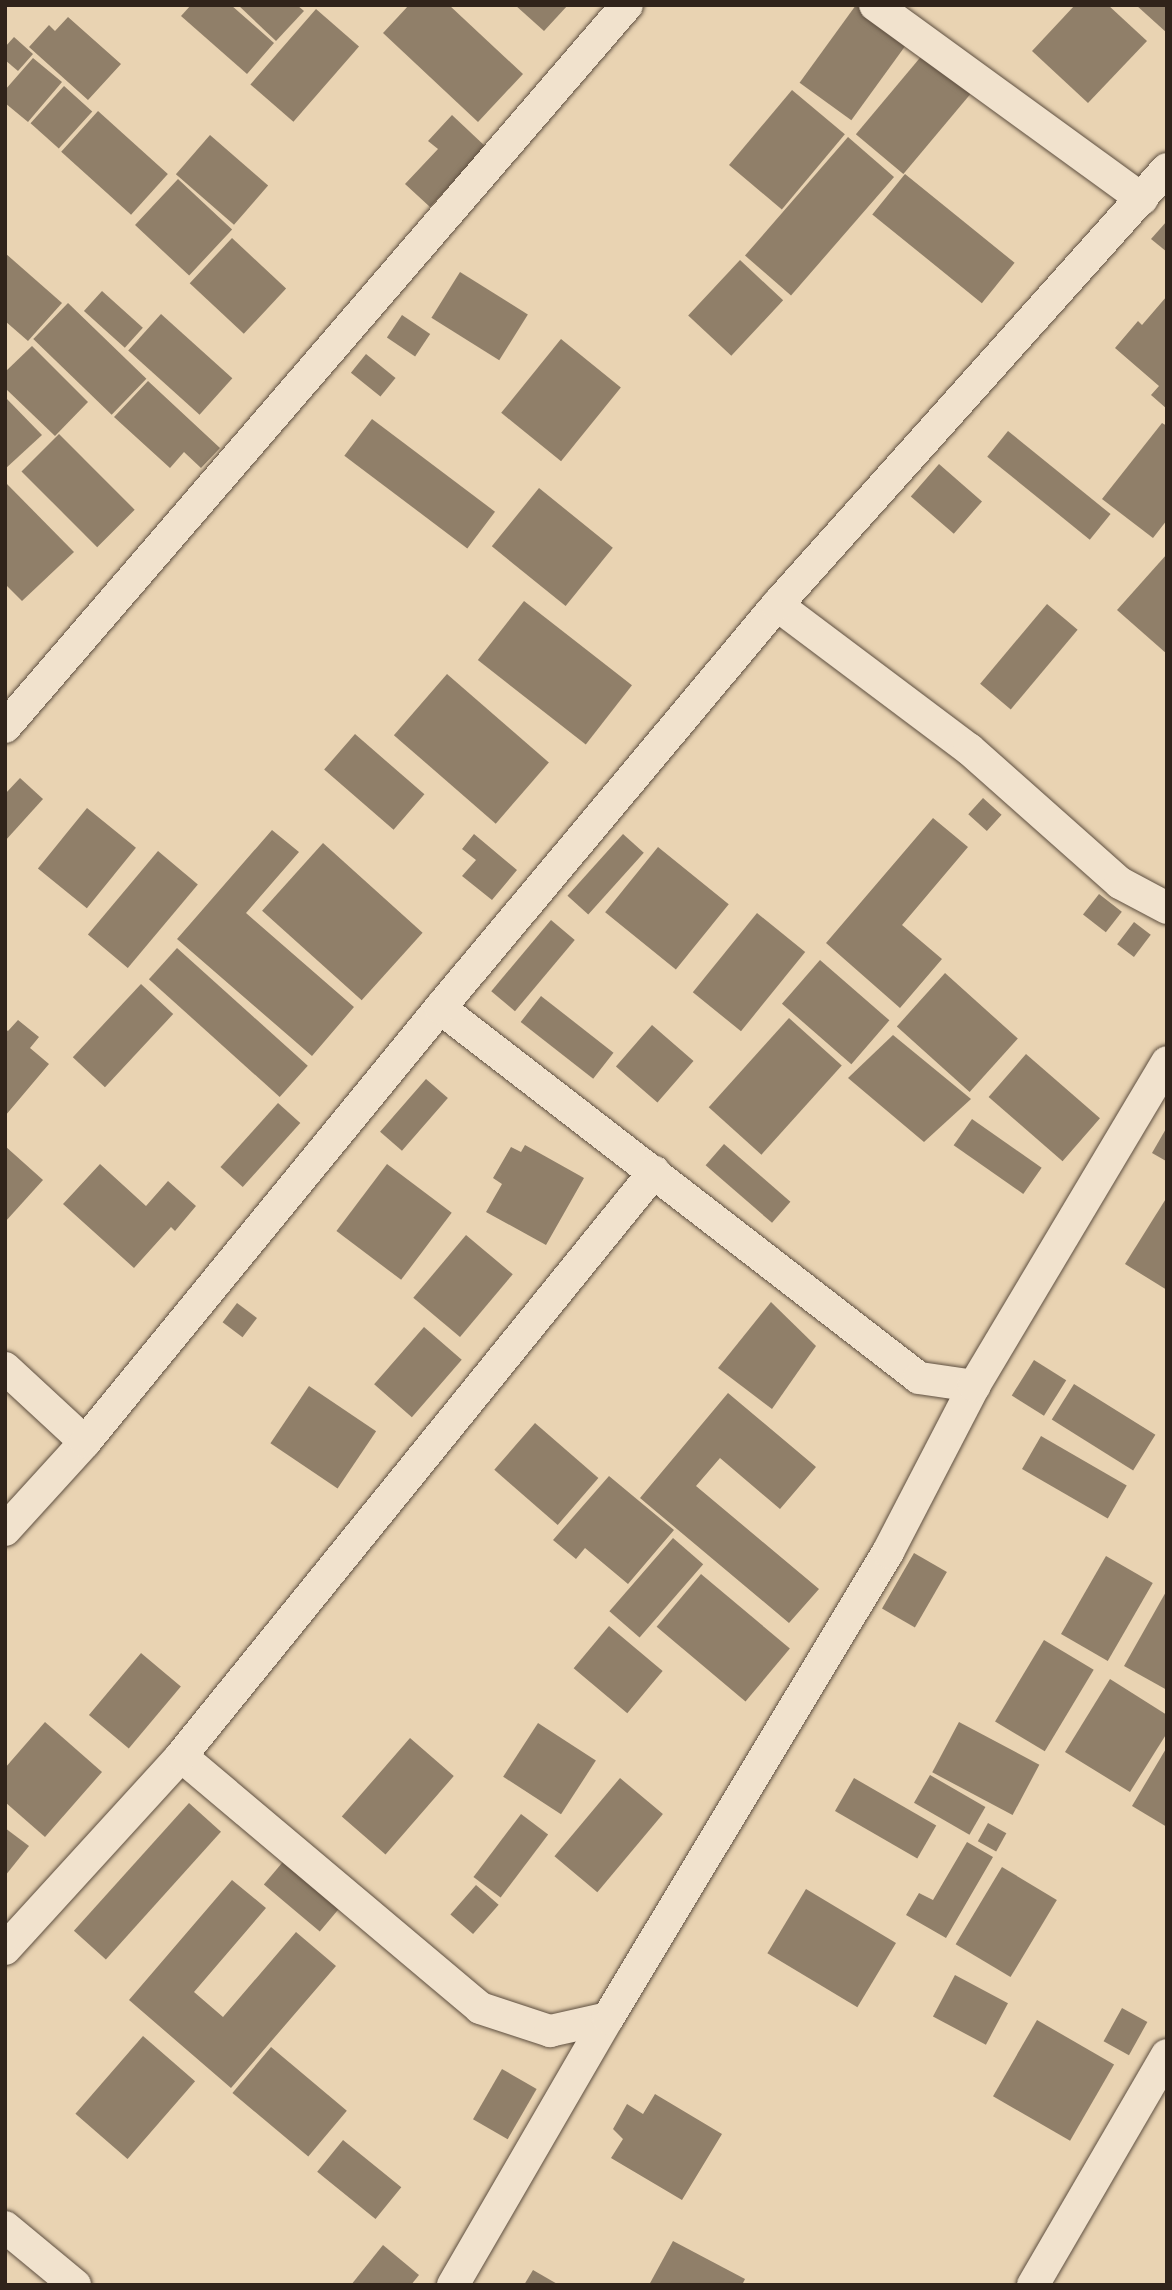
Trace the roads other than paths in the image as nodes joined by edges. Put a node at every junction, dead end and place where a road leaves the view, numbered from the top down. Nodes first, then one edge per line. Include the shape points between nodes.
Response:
1 (627, 5) edge
2 (875, 5) edge
3 (1167, 169) edge
4 (1142, 199) junction
5 (777, 605) junction
6 (7, 720) edge
7 (1167, 908) edge
8 (440, 1008) junction
9 (1167, 1062) edge
10 (654, 1172) junction
11 (5, 1368) edge
12 (974, 1385) junction
13 (85, 1442) junction
14 (5, 1530) edge
15 (181, 1756) junction
16 (5, 1949) edge
17 (608, 2018) junction
18 (1167, 2055) edge
19 (5, 2227) edge
20 (75, 2285) edge
21 (453, 2285) edge
22 (1033, 2285) edge

1 - 6 street
2 - 4 street
3 - 4 street
4 - 5 street
5 - 7 street via 969,750 1120,883
5 - 8 street
8 - 10 street
8 - 13 street
9 - 12 street
10 - 12 street via 919,1378
10 - 15 street
11 - 13 street
12 - 17 street via 888,1552
13 - 14 street
15 - 16 street
15 - 17 street via 480,2008 550,2031
17 - 21 street
18 - 22 street
19 - 20 street

